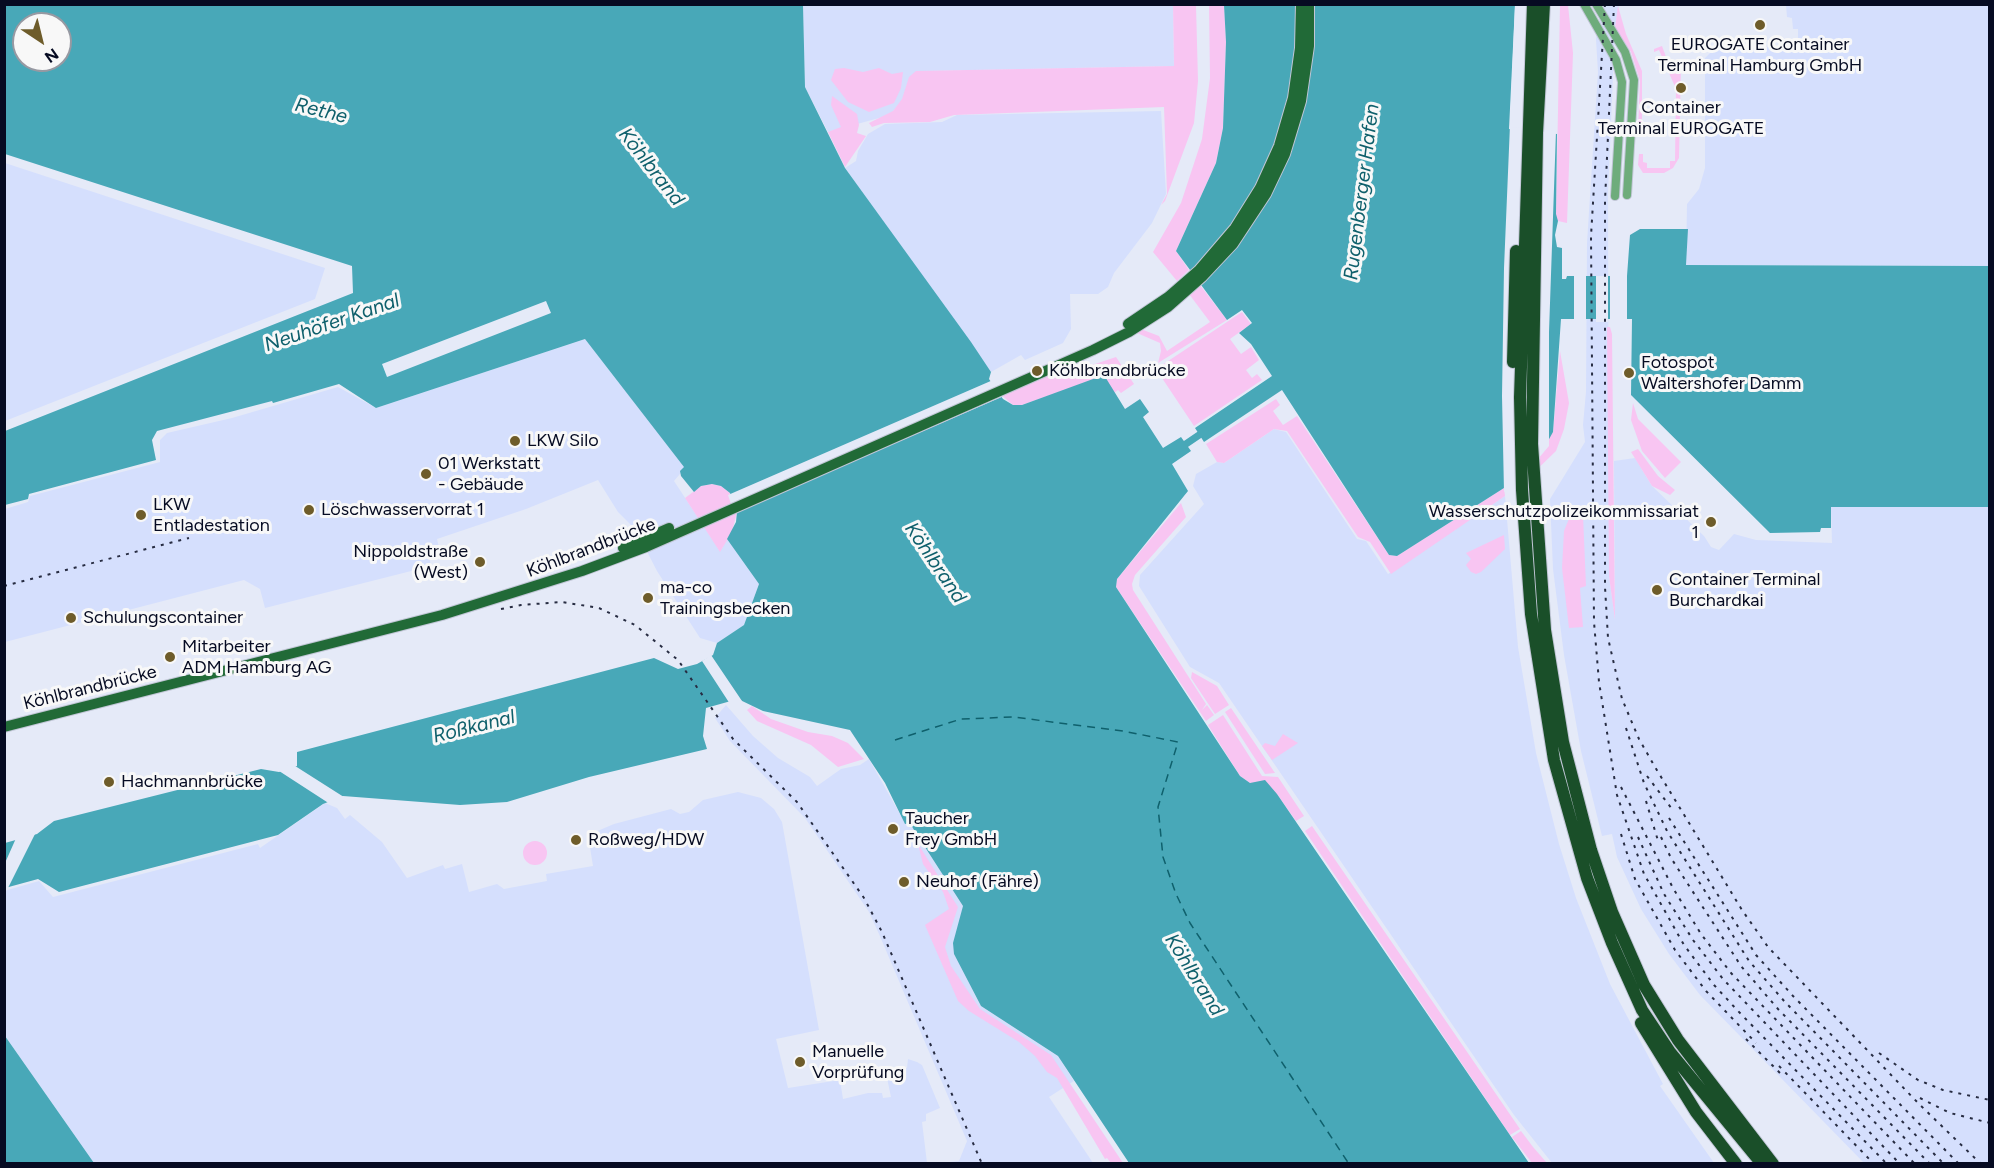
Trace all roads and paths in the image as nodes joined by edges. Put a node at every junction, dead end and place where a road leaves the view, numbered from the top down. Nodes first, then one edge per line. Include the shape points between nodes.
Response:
1 (1301, 4) edge
2 (1309, 4) edge
3 (1526, 4) edge
4 (1533, 4) edge
5 (1544, 4) edge
6 (1584, 4) edge
7 (1596, 4) edge
8 (1627, 195) dead end
9 (1615, 196) dead end
10 (4, 720) edge
11 (4, 727) edge
12 (1628, 975) junction
13 (1736, 1164) edge
14 (1762, 1164) edge
15 (1773, 1164) edge

1 - 10 main road, Köhlbrandbrücke via 1293,98 1279,146 1260,188 1235,228 1199,270 1126,326 708,512 579,564 450,606
2 - 11 main road, Köhlbrandbrücke via 1309,46 1301,101 1285,154 1266,194 1242,232 1208,272 1168,307 1129,332 646,547 550,582 442,615
3 - 12 highway via 1513,386 1521,588 1535,698 1558,807 1585,896
4 - 12 highway via 1520,397 1527,570 1543,703 1565,806 1587,878
5 - 12 highway via 1537,133 1532,426 1543,608 1555,698 1581,814
6 - 9 street via 1616,60 1622,82
7 - 8 street via 1625,52 1634,80
12 - 13 highway via 1675,1081
12 - 14 highway via 1654,1030
12 - 15 highway

